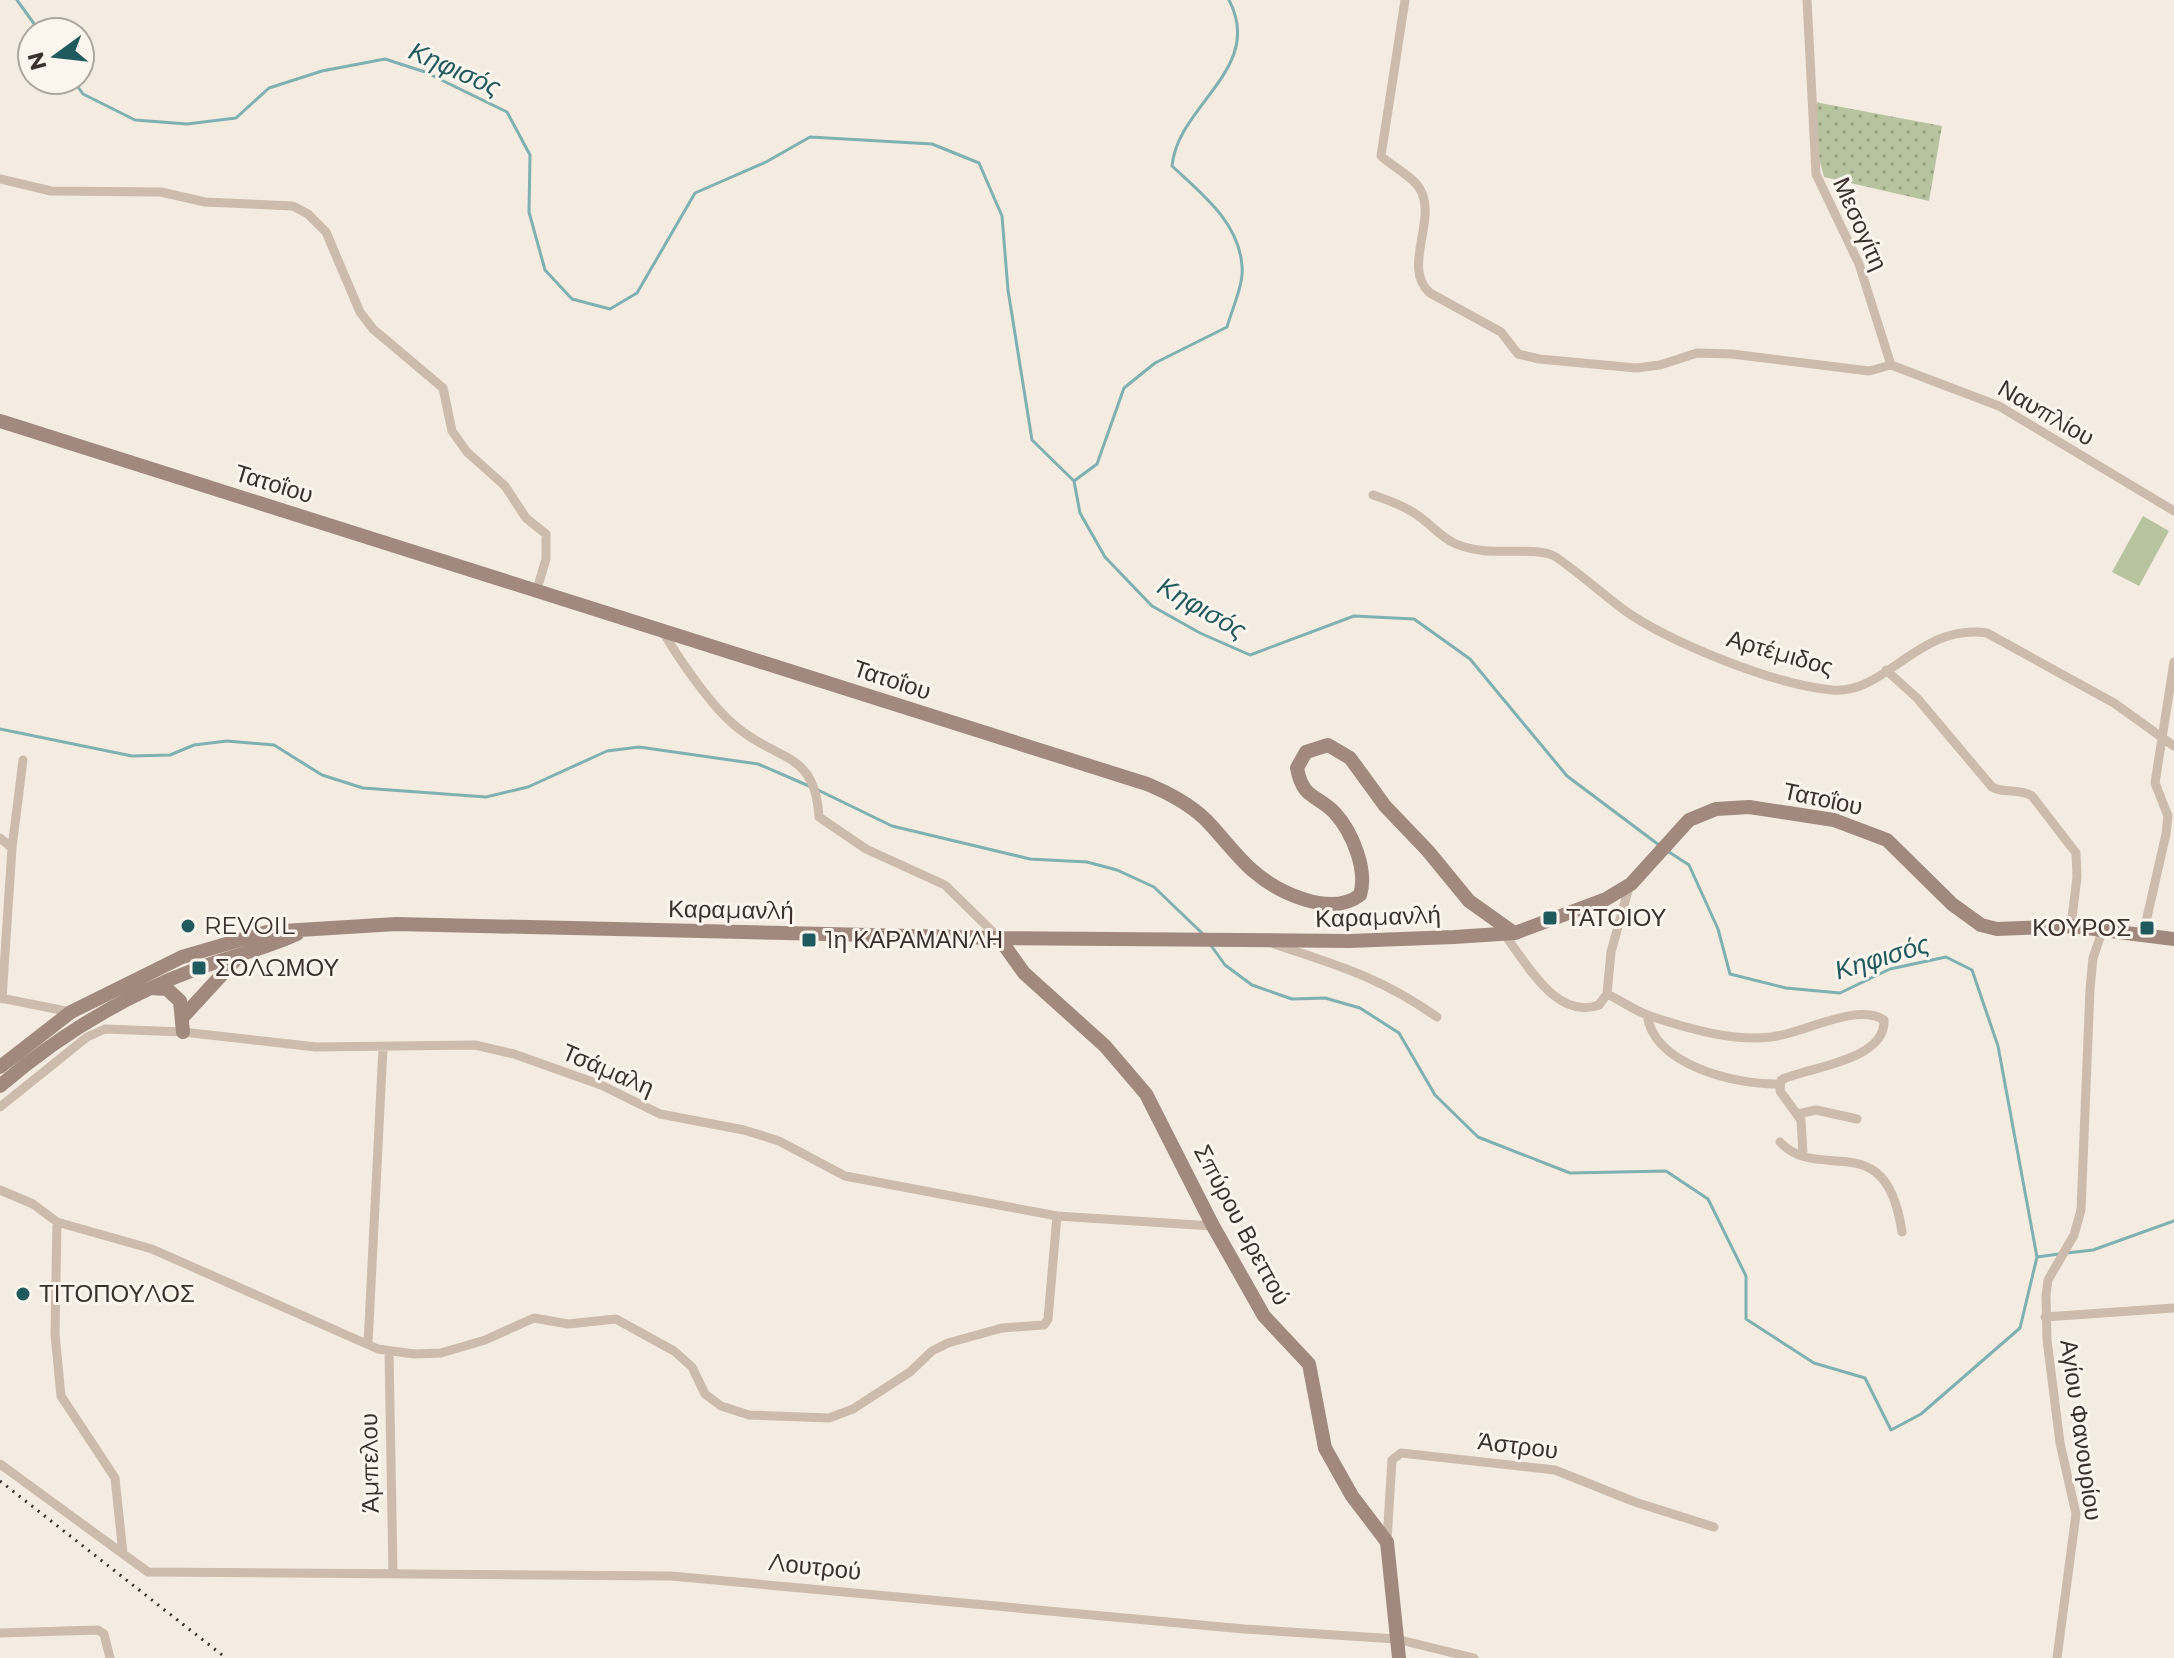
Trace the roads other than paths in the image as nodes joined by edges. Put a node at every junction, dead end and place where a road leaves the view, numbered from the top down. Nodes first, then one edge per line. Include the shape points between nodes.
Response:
1 (1405, 0) edge
2 (1807, 0) edge
3 (0, 179) edge
4 (1891, 365) junction
5 (0, 421) edge
6 (1373, 495) dead end
7 (2174, 511) edge
8 (537, 589) junction
9 (662, 630) junction
10 (2174, 662) edge
11 (1886, 670) junction
12 (2162, 739) junction
13 (2174, 746) edge
14 (23, 760) dead end
15 (0, 838) edge
16 (12, 848) junction
17 (1631, 884) junction
18 (1464, 893) junction
19 (1475, 911) junction
20 (2071, 926) junction
21 (2103, 929) junction
22 (301, 932) junction
23 (1505, 934) junction
24 (2143, 935) junction
25 (1454, 937) junction
26 (999, 938) junction
27 (2174, 939) edge
28 (1263, 941) junction
29 (240, 955) junction
30 (151, 988) junction
31 (1607, 994) junction
32 (1, 999) edge
33 (71, 1012) junction
34 (1647, 1015) junction
35 (1437, 1017) dead end
36 (183, 1025) junction
37 (39, 1045) junction
38 (383, 1048) junction
39 (0, 1067) edge
40 (1779, 1084) junction
41 (0, 1086) edge
42 (0, 1107) edge
43 (1798, 1114) junction
44 (1857, 1119) dead end
45 (1780, 1142) dead end
46 (1803, 1154) junction
47 (0, 1190) edge
48 (1057, 1216) junction
49 (57, 1222) junction
50 (1213, 1226) junction
51 (1902, 1232) dead end
52 (2174, 1308) edge
53 (2045, 1317) junction
54 (368, 1344) junction
55 (389, 1351) junction
56 (0, 1464) edge
57 (1714, 1527) dead end
58 (1387, 1542) junction
59 (123, 1554) junction
60 (393, 1574) junction
61 (0, 1633) edge
62 (1396, 1639) junction
63 (110, 1658) edge
64 (1399, 1658) edge
65 (1474, 1658) edge
66 (2057, 1658) edge

1 - 4 street via 1381,156 1419,187 1426,206 1419,269 1422,286 1430,293 1501,332 1518,354 1539,359 1636,368 1709,353 1869,371
2 - 4 street, Μεσογίτη via 1816,174 1859,264
3 - 8 street via 51,191 161,192 205,202 293,206 308,214 326,232 360,312 443,388 452,431 546,534 546,559
4 - 7 street, Ναυπλίου via 1999,406
5 - 8 street, Τατοΐου
6 - 11 street, Αρτέμιδος via 1417,515 1456,544 1489,553 1553,555 1638,620 1778,678 1843,691
8 - 9 street, Τατοΐου
9 - 18 street, Τατοΐου via 1174,795 1264,878 1303,898 1336,906 1360,895 1363,874 1338,816 1304,791 1297,768 1306,752 1328,745 1350,758 1385,806
9 - 26 street via 676,655 738,729 805,767 818,796 819,817 866,849 945,885
10 - 12 street
11 - 12 street, Αρτέμιδος via 1944,635 1987,633 2114,703
11 - 20 street via 1917,698 1992,787 2032,796 2076,853
12 - 13 street, Αρτέμιδος
12 - 24 street via 2155,783 2168,816
14 - 16 street
15 - 16 street
16 - 32 street
17 - 20 street, Τατοΐου via 1674,834 1707,812 1736,807 1834,820 1887,840 1981,925
17 - 23 street, Τατοΐου via 1571,915
17 - 31 street via 1620,912
18 - 19 street, Τατοΐου
18 - 23 street, Τατοΐου
19 - 23 street, Τατοΐου
19 - 25 street via 1470,929
20 - 21 street, Τατοΐου
21 - 24 street, Τατοΐου
21 - 53 street, Αγίου Φανουρίου via 2093,958 2083,1187 2074,1235 2048,1280
22 - 26 street, Καραμανλή via 396,924
22 - 29 street, Καραμανλή
22 - 33 street, Καραμανλή via 267,932 208,948
23 - 25 street, Καραμανλή
23 - 31 street via 1566,1005 1590,1008
24 - 27 street, Τατοΐου
25 - 28 street, Καραμανλή
26 - 28 street, Καραμανλή
26 - 50 street, Σπύρου Βρεττού via 1024,973 1105,1046 1146,1094
28 - 35 street via 1372,977
29 - 30 street, Καραμανλή
29 - 36 street
30 - 36 street via 175,994
30 - 37 street, Καραμανλή
31 - 34 street
32 - 33 street
33 - 37 street, Καραμανλή
34 - 40 street via 1649,1031 1674,1056 1741,1083
34 - 40 street via 1751,1039 1852,1016 1877,1015 1884,1020 1883,1030 1867,1050
36 - 38 street, Τσάμαλη via 316,1047
36 - 42 street, Τσάμαλη via 97,1031
37 - 39 street, Καραμανλή
37 - 41 street, Καραμανλή
38 - 48 street, Τσάμαλη via 488,1047 601,1085 660,1114 779,1141 834,1173
38 - 54 street
40 - 43 street
43 - 44 street via 1816,1110
43 - 46 street
45 - 46 street via 1794,1154
46 - 51 street via 1855,1162 1879,1176 1887,1183
47 - 49 street
48 - 50 street, Τσάμαλη
48 - 55 street via 1044,1325 1002,1328 948,1343 853,1409 829,1418 749,1415 721,1406 705,1394 692,1367 674,1351 616,1319 568,1324 534,1318 441,1353
49 - 54 street via 152,1249
49 - 59 street via 55,1334 61,1396 115,1478
50 - 58 street, Σπύρου Βρεττού via 1264,1316 1309,1364 1325,1448
52 - 53 street
53 - 66 street, Αγίου Φανουρίου via 2064,1466 2076,1514
54 - 55 street
55 - 60 street, Άμπελου
56 - 59 street
57 - 58 street, Άστρου via 1555,1470 1401,1453 1392,1460
58 - 62 street
59 - 60 street, Λουτρού via 148,1572
60 - 62 street, Λουτρού via 749,1580 1028,1610
61 - 63 street via 98,1630
62 - 64 street
62 - 65 street, Λουτρού

